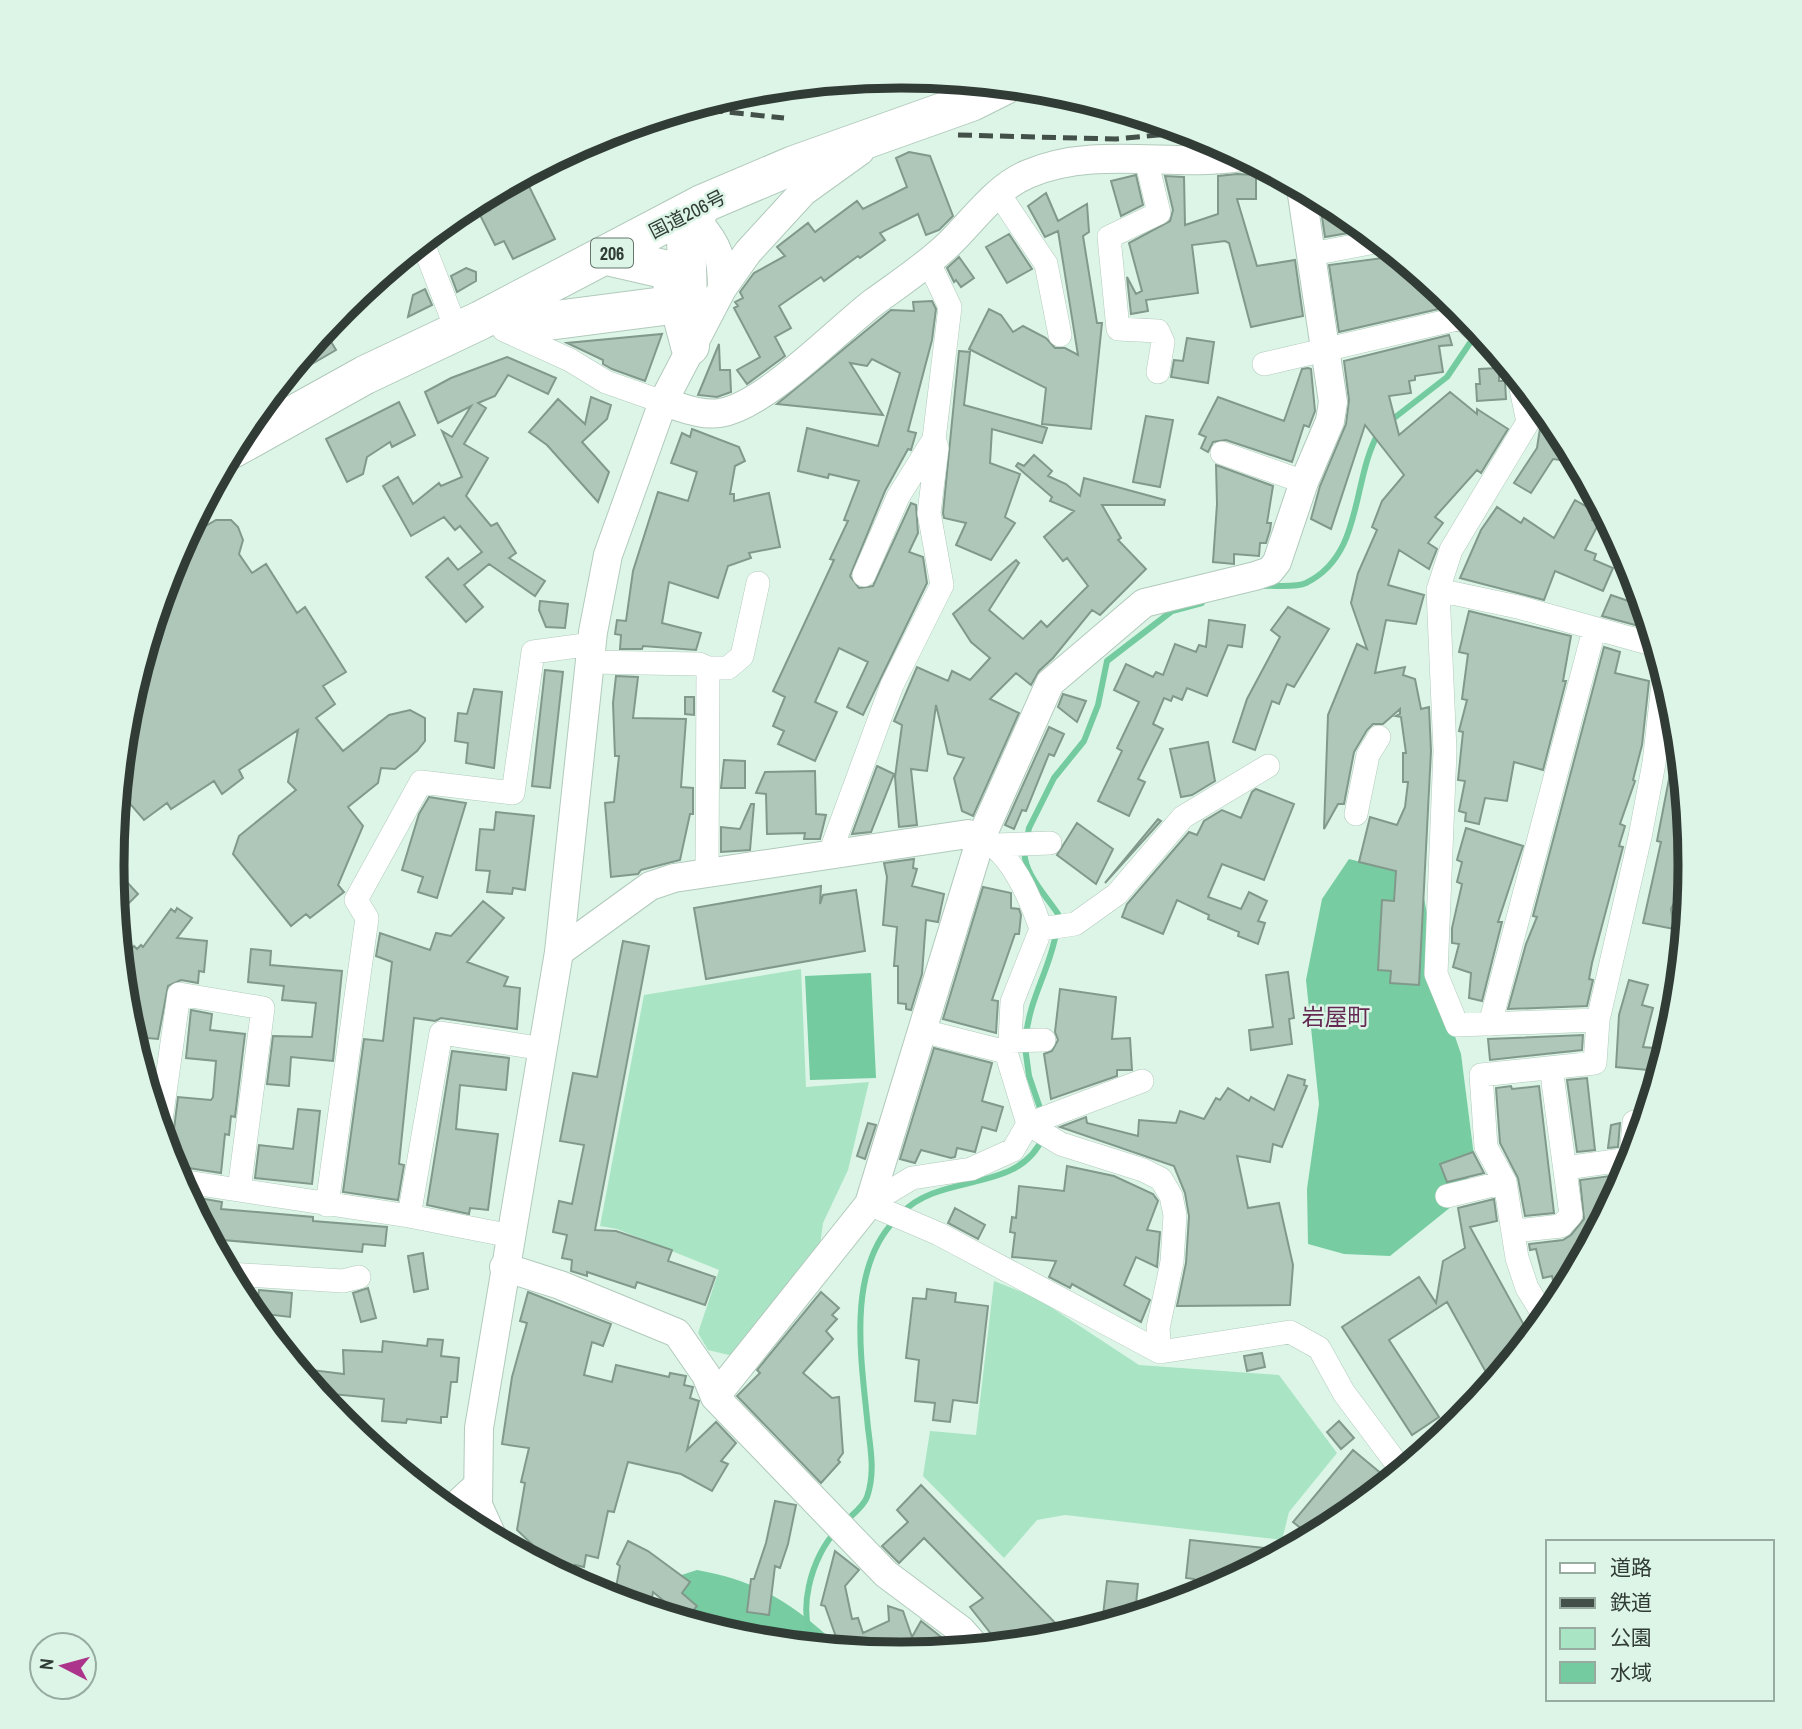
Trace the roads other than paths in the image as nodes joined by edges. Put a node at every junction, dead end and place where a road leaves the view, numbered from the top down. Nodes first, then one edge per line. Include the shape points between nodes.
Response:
1 (988, 93) edge
2 (962, 105) junction
3 (1221, 157) edge
4 (1146, 159) junction
5 (999, 194) junction
6 (1303, 200) edge
7 (689, 215) junction
8 (1368, 243) edge
9 (427, 249) edge
10 (1312, 254) junction
11 (607, 256) junction
12 (929, 263) junction
13 (722, 289) junction
14 (679, 304) junction
15 (476, 322) junction
16 (1462, 328) edge
17 (1060, 335) dead end
18 (690, 346) junction
19 (1326, 350) junction
20 (1264, 363) dead end
21 (1158, 372) dead end
22 (1523, 399) edge
23 (663, 402) junction
24 (252, 438) edge
25 (934, 439) junction
26 (1222, 453) dead end
27 (1304, 482) junction
28 (863, 575) dead end
29 (758, 583) dead end
30 (1438, 590) junction
31 (1594, 630) junction
32 (1646, 643) edge
33 (591, 653) junction
34 (708, 668) junction
35 (1661, 703) edge
36 (1380, 737) dead end
37 (1268, 766) dead end
38 (1356, 814) dead end
39 (989, 841) junction
40 (1050, 843) dead end
41 (829, 856) junction
42 (707, 874) junction
43 (1041, 929) junction
44 (559, 952) junction
45 (1598, 1020) junction
46 (1490, 1024) junction
47 (923, 1031) junction
48 (1044, 1040) dead end
49 (1008, 1046) junction
50 (544, 1049) junction
51 (1142, 1081) dead end
52 (1553, 1082) dead end
53 (163, 1107) edge
54 (1028, 1124) junction
55 (1618, 1164) edge
56 (1565, 1168) junction
57 (1505, 1182) junction
58 (192, 1183) edge
59 (239, 1189) junction
60 (1447, 1196) dead end
61 (327, 1205) junction
62 (878, 1208) junction
63 (409, 1216) junction
64 (1515, 1231) junction
65 (511, 1236) junction
66 (504, 1267) junction
67 (242, 1275) edge
68 (359, 1277) dead end
69 (1539, 1307) edge
70 (1160, 1352) junction
71 (715, 1397) junction
72 (1397, 1462) edge
73 (477, 1486) junction
74 (458, 1503) edge
75 (485, 1521) edge
76 (968, 1638) edge

1 - 2 highway, 国道206号 / 206
2 - 7 highway, 国道206号 / 206 via 794,164
2 - 13 street via 862,149 803,192 748,252
3 - 4 street
4 - 5 street via 1065,161 1025,175
4 - 21 street via 1159,213 1109,237 1118,329 1158,331 1163,342
5 - 12 street
5 - 17 street via 1046,264
6 - 10 street
7 - 11 highway, 国道206号 / 206
7 - 13 street via 709,235 722,258
7 - 18 highway
8 - 10 street
9 - 15 street
10 - 19 street
11 - 14 highway via 668,270
11 - 15 highway, 国道206号 / 206
12 - 23 street via 741,406 704,414
12 - 25 street via 950,307
13 - 18 street
14 - 15 highway via 525,324
14 - 18 highway
15 - 23 street via 570,360 606,382
15 - 24 highway, 国道206号 / 206 via 365,375
16 - 19 street
18 - 23 street
19 - 20 street
19 - 27 street via 1332,386 1330,421
22 - 30 street via 1528,422 1451,551
23 - 33 street via 608,555
25 - 28 street via 898,497
25 - 41 street via 937,448 929,513 942,585 888,696
26 - 27 street
27 - 39 street via 1277,562 1270,570 1144,603 1050,683
29 - 34 street via 742,656 728,668
30 - 31 street
30 - 46 street via 1445,751 1436,974 1457,1025
31 - 32 street
31 - 46 street
33 - 34 street
33 - 44 street
33 - 61 street via 533,652 513,793 421,782 356,900 367,918
34 - 42 street
35 - 45 street via 1640,836
36 - 38 street via 1368,755
37 - 43 street via 1183,817 1117,894 1075,924
39 - 40 street
39 - 41 street via 968,834
39 - 43 street via 1031,901
39 - 47 street
41 - 42 street
42 - 44 street via 650,886
43 - 49 street via 1012,1002
44 - 50 street
45 - 46 street
45 - 57 street via 1595,1063 1481,1075 1486,1147
47 - 49 street
47 - 62 street
48 - 49 street
49 - 54 street
50 - 63 street via 442,1033
50 - 65 street
51 - 54 street
52 - 56 street
53 - 59 street via 179,994 262,1008
54 - 62 street via 1013,1150 971,1169 912,1178
54 - 70 street via 1060,1144 1143,1170 1161,1180 1171,1196 1175,1215 1172,1262 1158,1328
55 - 56 street
56 - 64 street via 1572,1214 1561,1226
57 - 60 street
57 - 64 street
58 - 59 street
59 - 61 street
61 - 63 street
62 - 70 street
62 - 71 street
63 - 65 street
64 - 69 street via 1517,1258
65 - 66 street
66 - 71 street via 677,1333
66 - 73 street via 479,1428
67 - 68 street via 343,1281
70 - 72 street via 1290,1332 1319,1348 1344,1393
71 - 76 street via 886,1574
73 - 74 street
73 - 75 street

